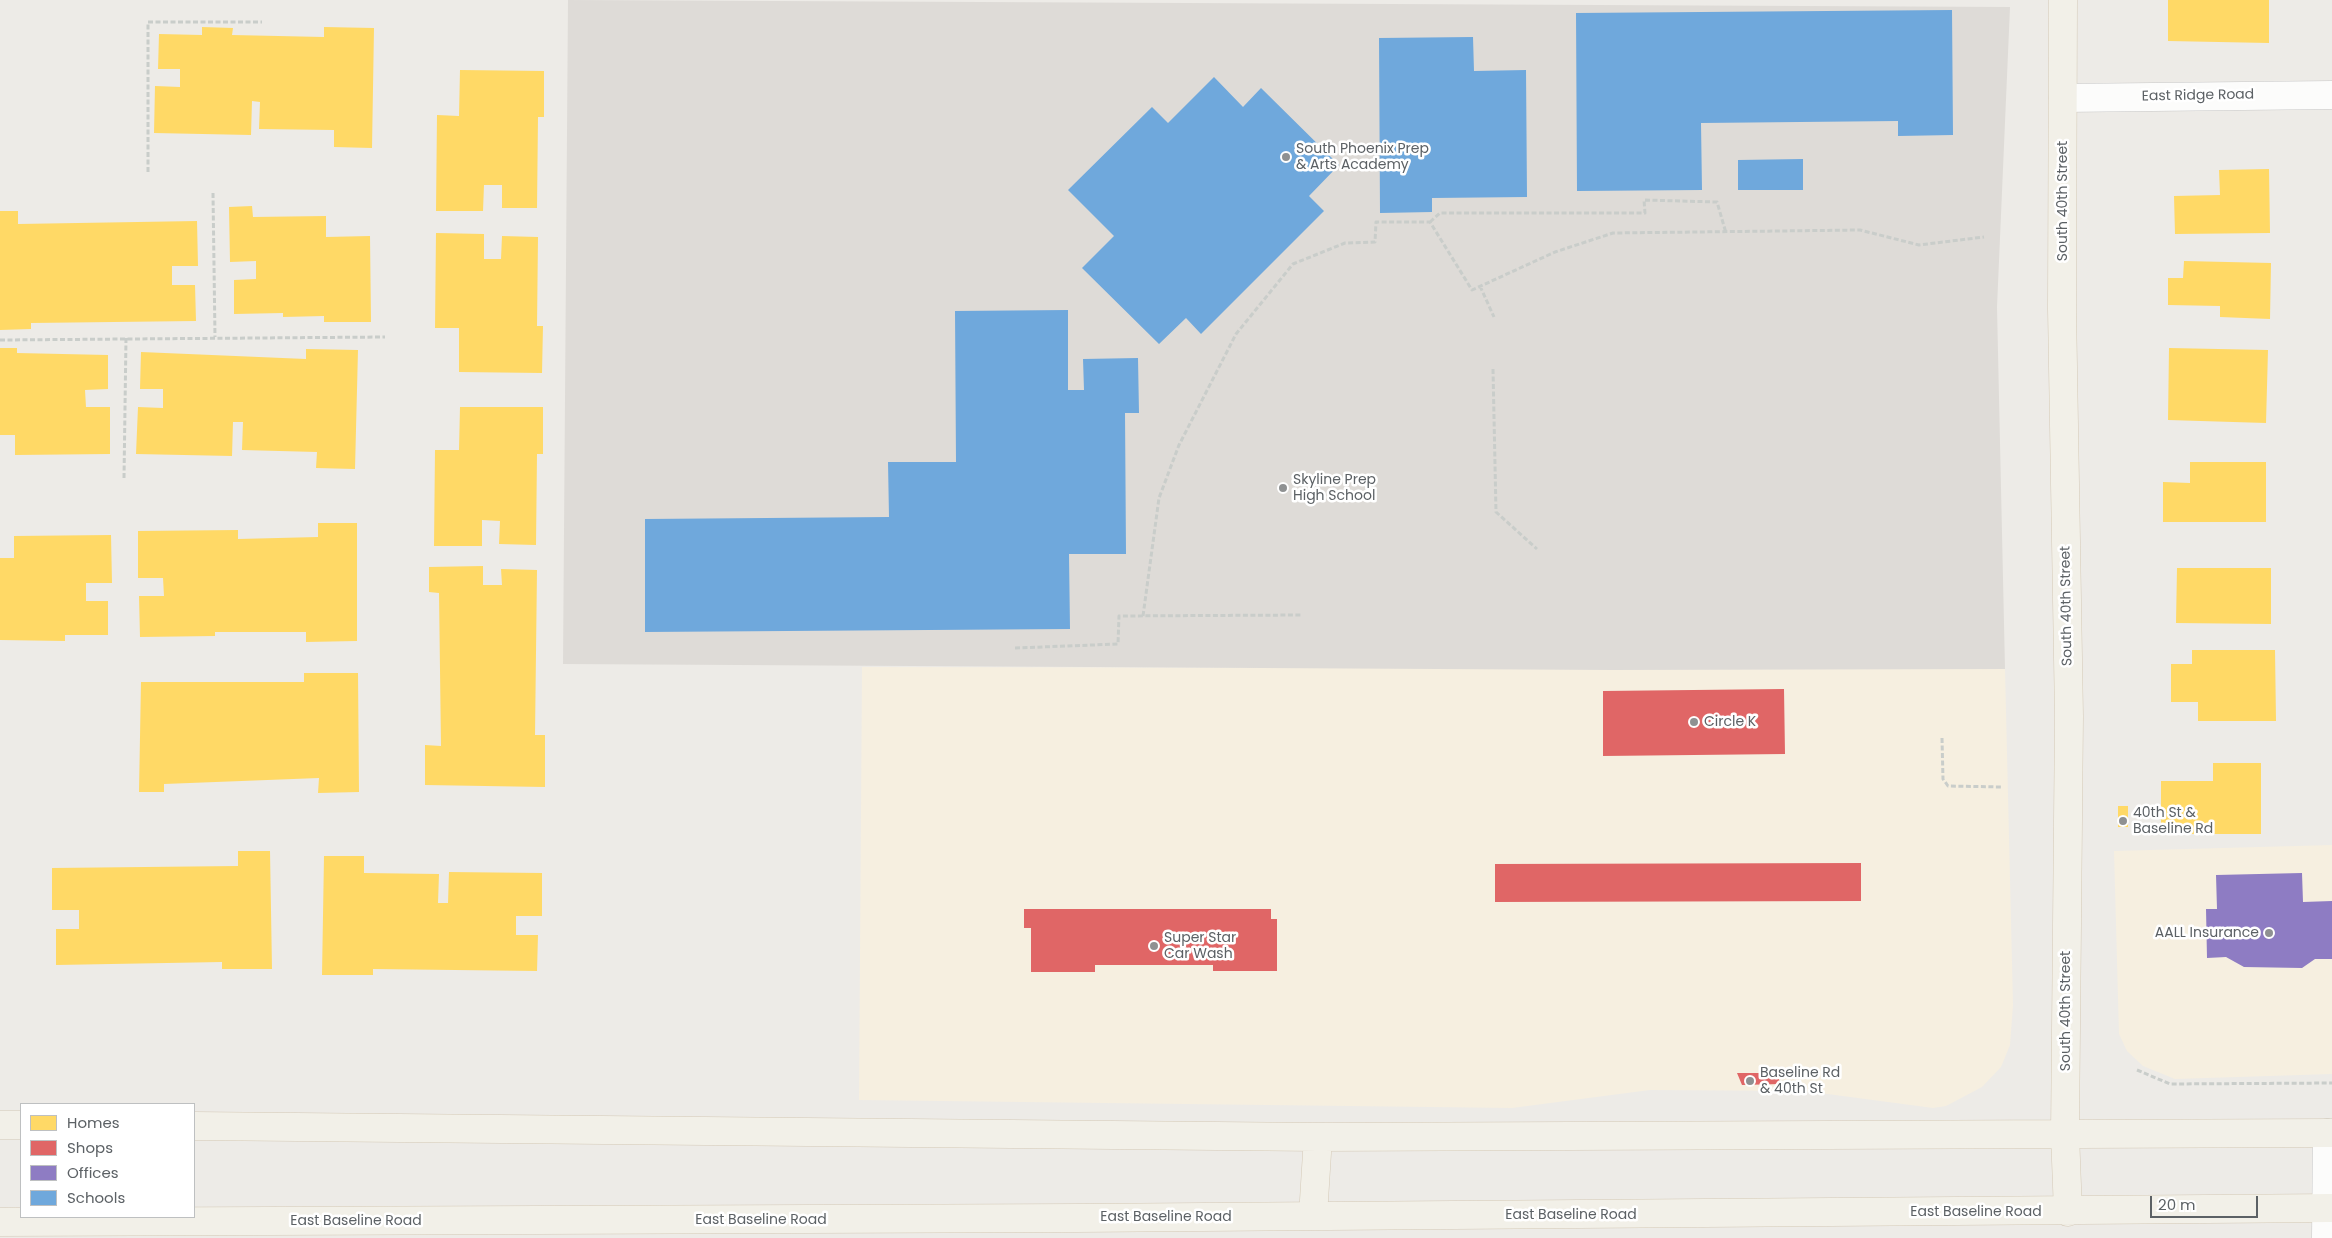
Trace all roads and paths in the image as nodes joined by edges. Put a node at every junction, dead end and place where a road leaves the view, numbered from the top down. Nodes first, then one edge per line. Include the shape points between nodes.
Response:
1 (2063, 0) edge
2 (262, 22) dead end
3 (2332, 95) edge
4 (2063, 98) junction
5 (148, 172) dead end
6 (214, 193) dead end
7 (1430, 222) junction
8 (1726, 233) junction
9 (1984, 237) dead end
10 (1480, 286) junction
11 (1494, 317) dead end
12 (216, 337) junction
13 (386, 337) dead end
14 (126, 338) junction
15 (0, 340) edge
16 (1493, 370) dead end
17 (124, 478) dead end
18 (1537, 549) dead end
19 (1301, 615) dead end
20 (1142, 616) junction
21 (1015, 648) dead end
22 (1942, 738) dead end
23 (2002, 787) dead end
24 (2137, 1070) dead end
25 (2332, 1083) edge
26 (0, 1124) edge
27 (20, 1125) edge
28 (195, 1126) edge
29 (2330, 1133) edge
30 (2065, 1134) junction
31 (1318, 1137) junction
32 (2329, 1208) edge
33 (2068, 1212) junction
34 (1312, 1216) junction
35 (0, 1222) edge
36 (2326, 1238) edge

1 - 4 main road, South 40th Street
2 - 5 path via 148,22
3 - 4 street, East Ridge Road
4 - 30 main road, South 40th Street via 2062,309 2069,716
6 - 12 path
7 - 8 path via 1440,213 1645,213 1644,200 1717,202
7 - 10 path via 1472,290
7 - 20 path via 1376,222 1375,242 1345,243 1294,264 1236,334 1179,445 1159,498
8 - 9 path via 1860,230 1919,245
8 - 10 path via 1613,233 1555,252
10 - 11 path
12 - 13 path
12 - 14 path
14 - 15 path
14 - 17 path
16 - 18 path via 1496,512
19 - 20 path
20 - 21 path via 1120,616 1118,644
22 - 23 path via 1943,779 1948,786
24 - 25 path via 2170,1084
26 - 27 main road
28 - 31 main road
29 - 30 main road
29 - 32 street
30 - 31 main road
30 - 33 main road, South 40th Street
31 - 34 main road
32 - 33 main road, East Baseline Road
32 - 36 street
33 - 34 main road, East Baseline Road
34 - 35 main road, East Baseline Road

